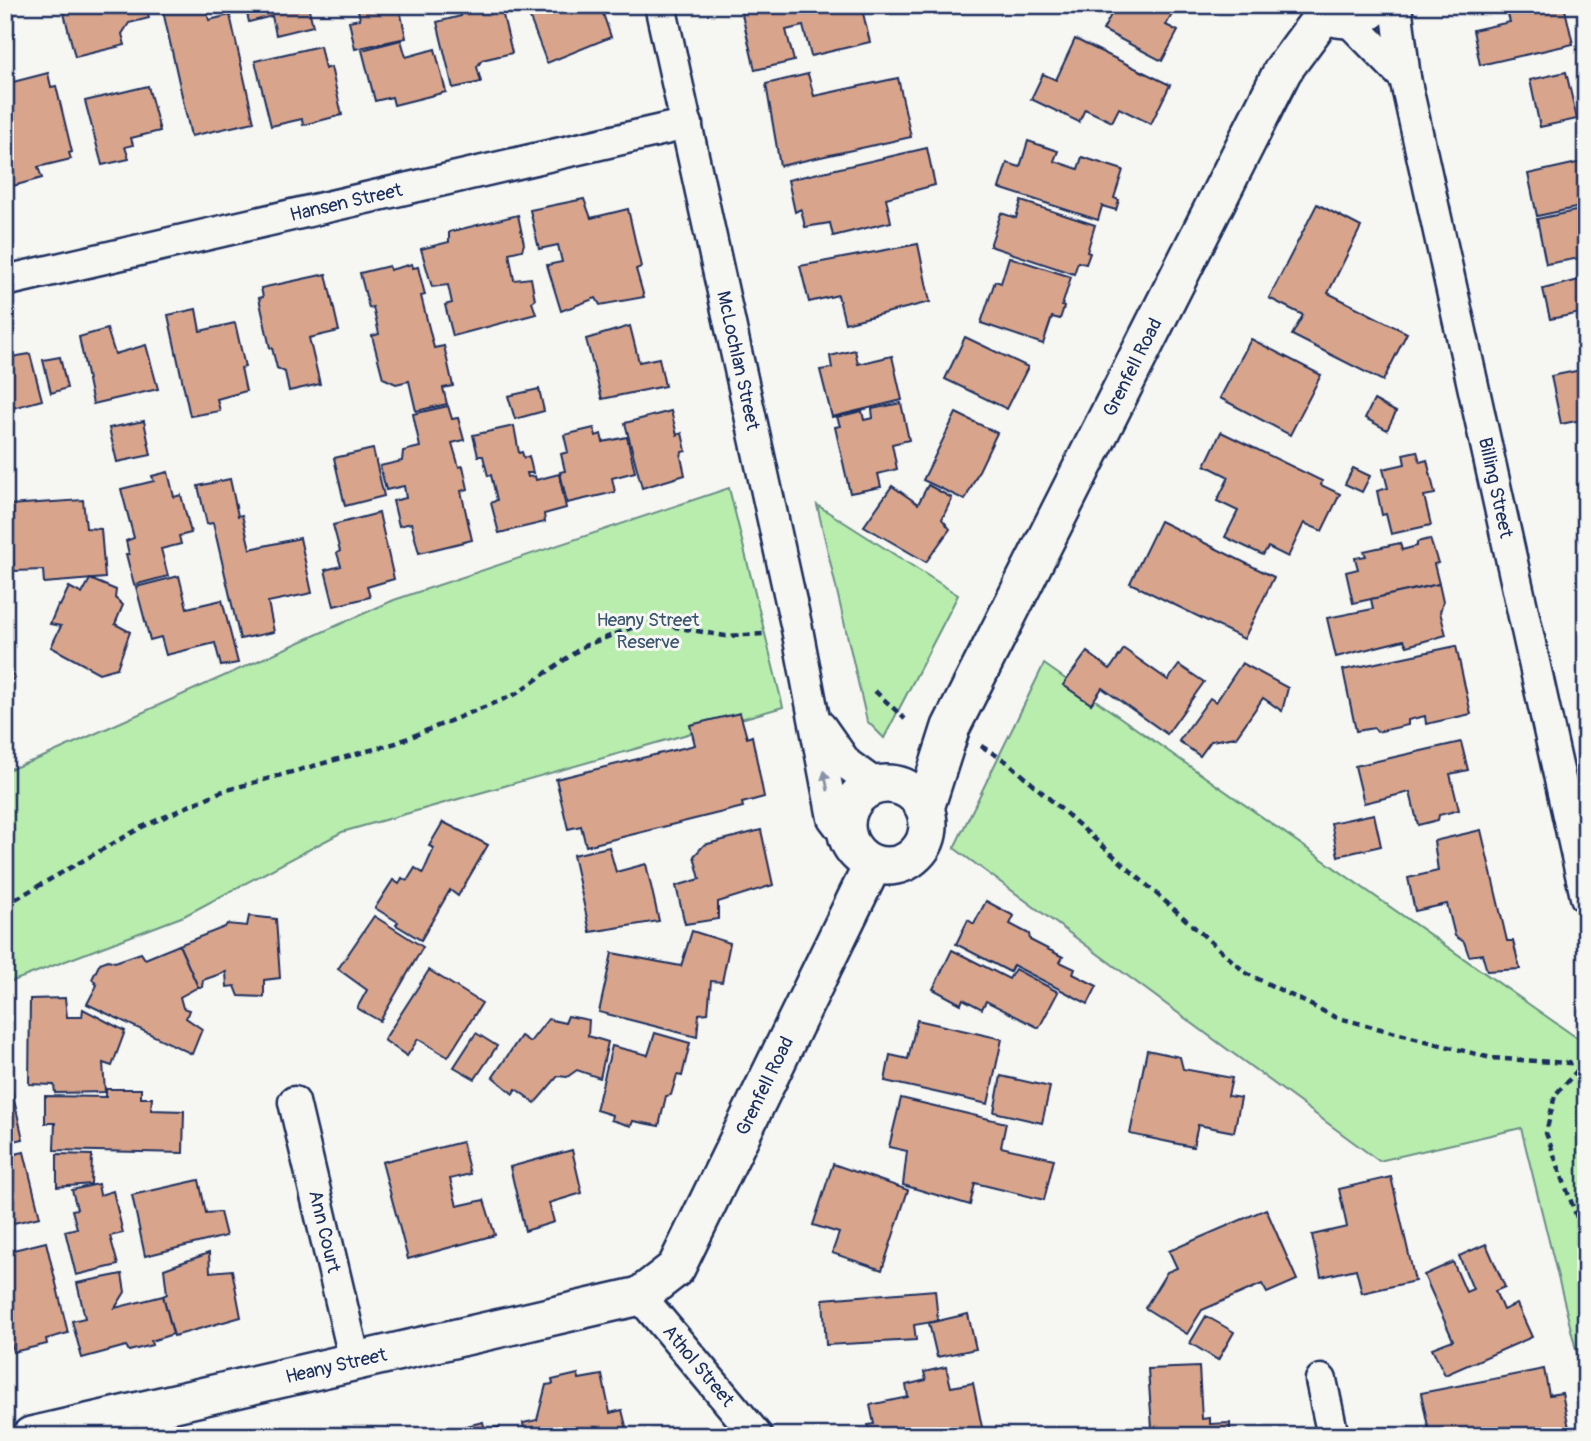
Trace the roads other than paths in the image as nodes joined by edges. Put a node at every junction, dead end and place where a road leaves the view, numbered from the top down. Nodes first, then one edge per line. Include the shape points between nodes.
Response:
1 (660, 5) edge
2 (1394, 5) edge
3 (1342, 11) edge
4 (1405, 78) junction
5 (687, 124) junction
6 (5, 281) edge
7 (815, 718) junction
8 (901, 793) junction
9 (861, 851) junction
10 (1586, 897) edge
11 (294, 1102) dead end
12 (640, 1296) junction
13 (355, 1361) junction
14 (1321, 1380) dead end
15 (31, 1436) edge
16 (757, 1436) edge
17 (1333, 1436) edge

1 - 5 street, McLochlan Street
2 - 4 street, Billing Street
3 - 4 street
3 - 8 street, Grenfell Road via 1283,70 951,727
4 - 10 street, Billing Street
5 - 6 street, Hansen Street
5 - 7 street, McLochlan Street
7 - 8 street, McLochlan Street via 847,764
9 -> 7 street, McLochlan Street via 833,818
8 - 9 street via 864,790 854,800 846,826
8 - 9 street via 929,821 921,848 912,858 886,866
9 - 12 street, Grenfell Road via 676,1268
11 - 13 street, Ann Court
12 - 13 street, Heany Street
12 - 16 street, Athol Street
13 - 15 street, Heany Street
14 - 17 street

